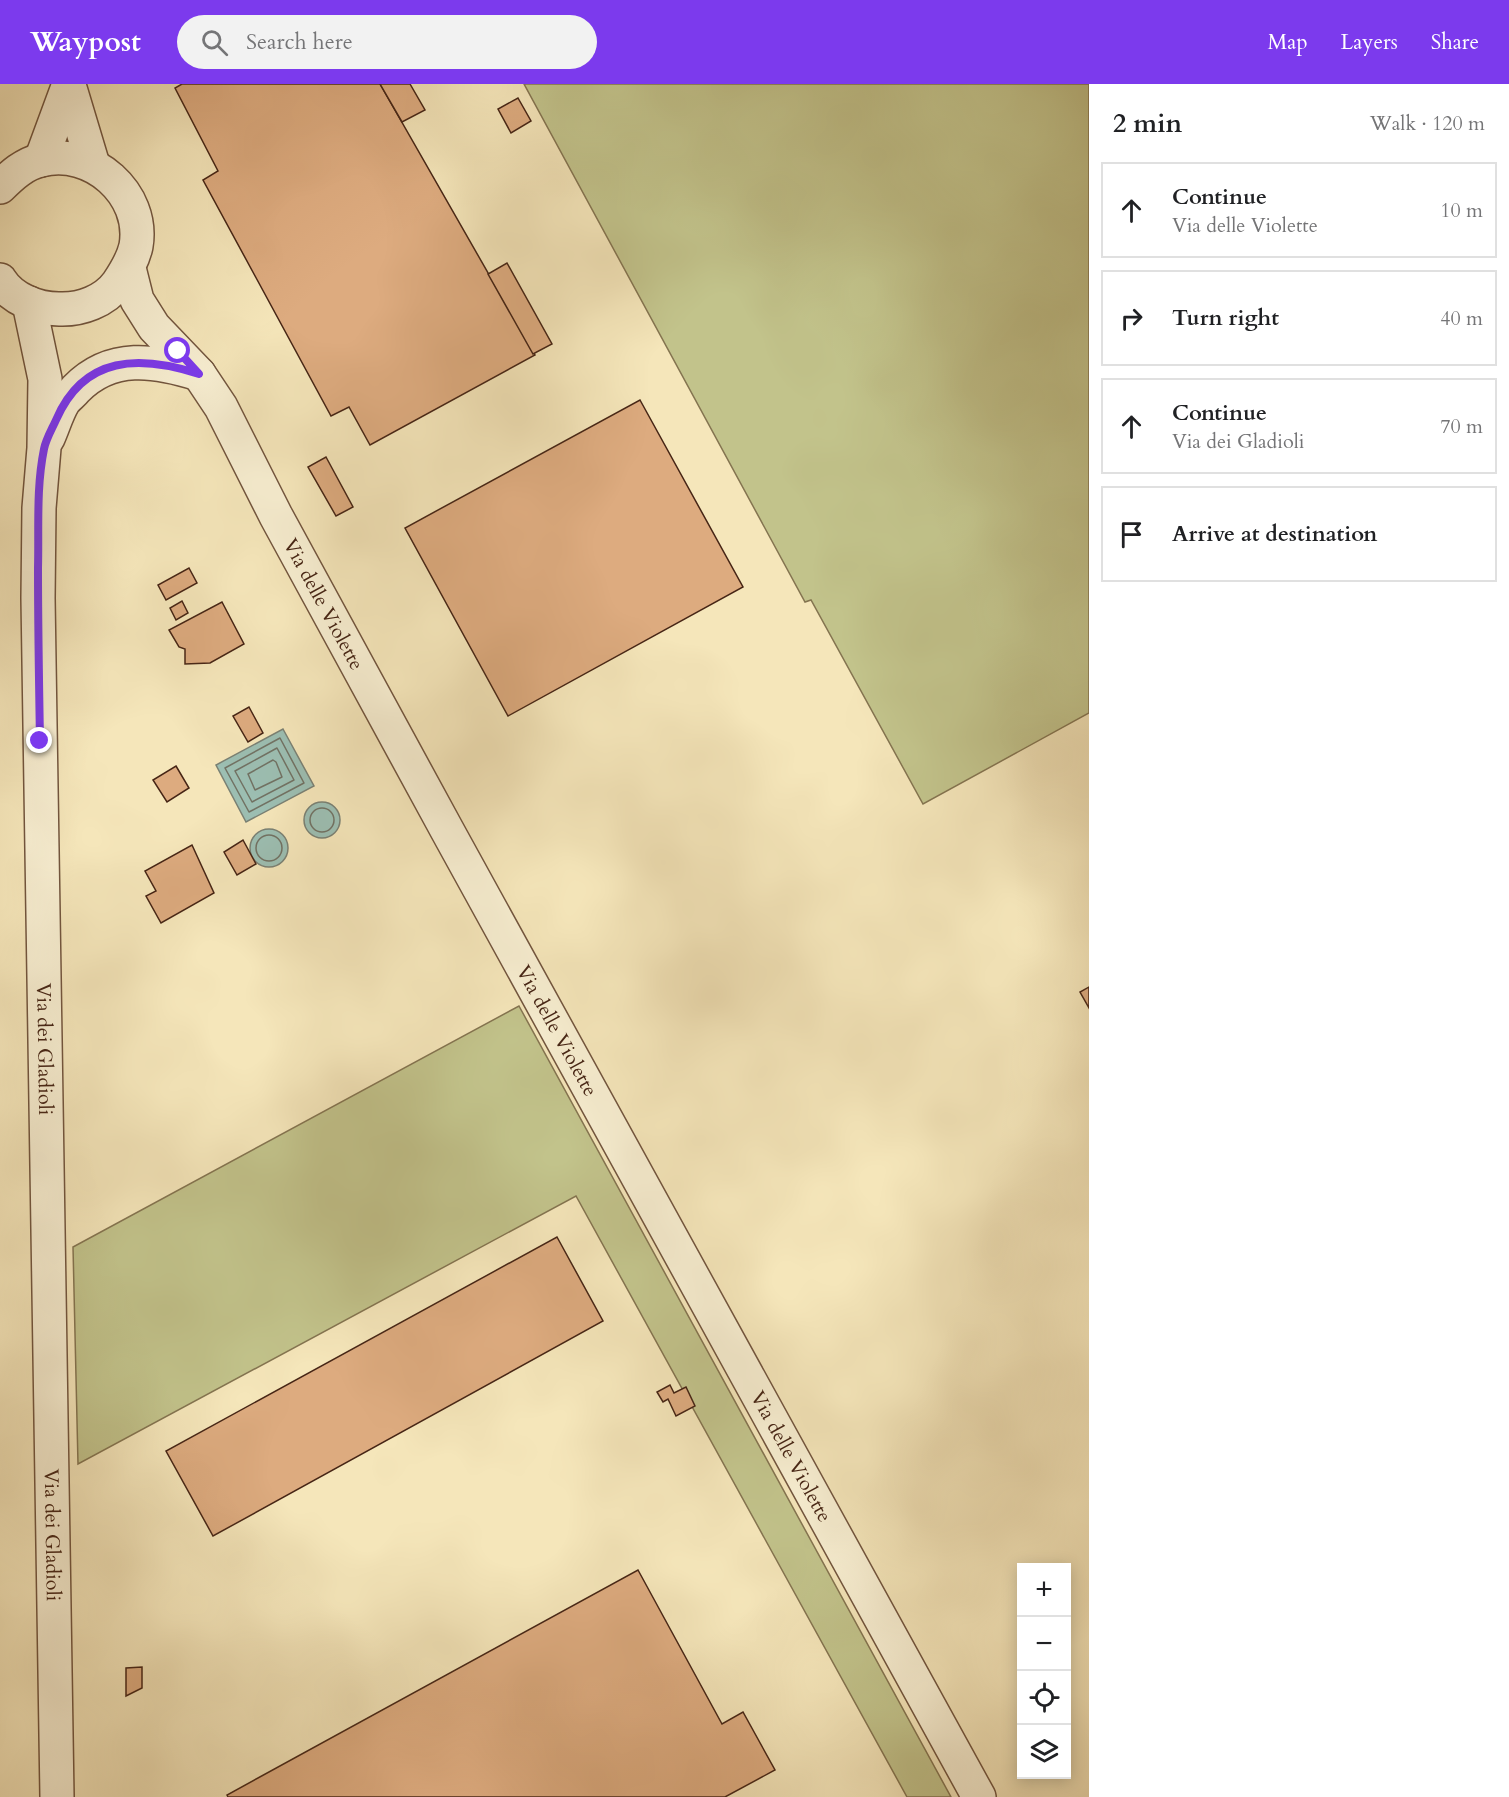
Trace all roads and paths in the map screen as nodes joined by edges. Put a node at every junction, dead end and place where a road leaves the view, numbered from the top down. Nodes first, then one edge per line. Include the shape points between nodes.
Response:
1 (69, 84) edge
2 (41, 160) junction
3 (93, 165) junction
4 (0, 187) edge
5 (129, 268) junction
6 (0, 280) edge
7 (29, 303) junction
8 (83, 306) junction
9 (154, 327) junction
10 (199, 374) junction
11 (45, 379) junction
12 (44, 448) junction
13 (57, 1797) edge
14 (979, 1797) edge

1 - 2 street
1 - 3 street
2 - 3 street via 67,158
2 - 4 street via 17,170
3 - 5 street via 112,178 128,198 136,221 136,245
5 - 8 street via 114,288
5 - 9 street, Via delle Violette via 137,300
6 - 7 street
7 - 8 street via 47,309
7 - 11 street, Via dei Gladioli
8 - 9 street via 112,306
8 - 11 street
9 - 10 street, Via delle Violette
10 - 12 street via 175,366 136,362 112,365 86,380 64,402
10 - 14 street, Via delle Violette via 221,407 447,830
11 - 12 street, Via dei Gladioli
12 - 13 street, Via dei Gladioli via 38,598

